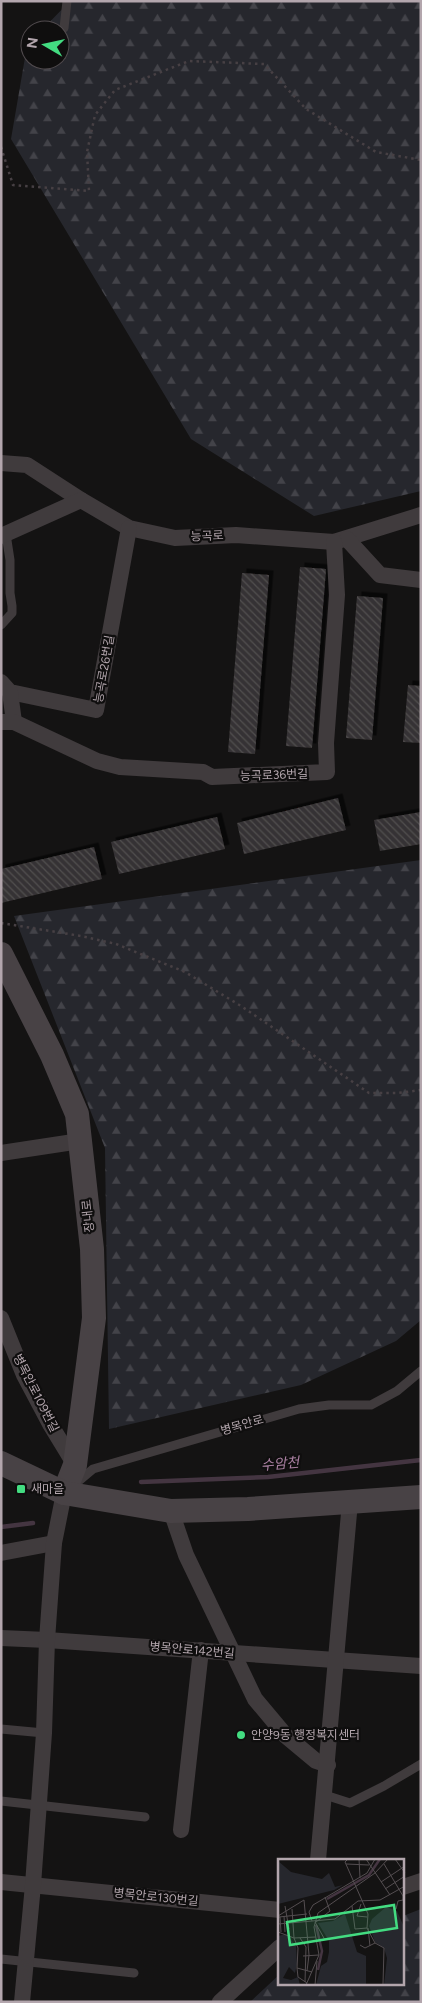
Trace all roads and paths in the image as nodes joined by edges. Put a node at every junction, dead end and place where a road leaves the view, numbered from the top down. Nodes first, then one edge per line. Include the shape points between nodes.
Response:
1 (67, 1) edge
2 (65, 20) edge
3 (1, 147) edge
4 (421, 160) edge
5 (1, 463) edge
6 (81, 500) junction
7 (421, 515) edge
8 (129, 528) junction
9 (3, 535) edge
10 (341, 540) junction
11 (421, 580) edge
12 (1, 625) edge
13 (5, 687) edge
14 (8, 722) edge
15 (1, 923) edge
16 (1, 954) edge
17 (421, 1090) edge
18 (80, 1141) junction
19 (1, 1153) edge
20 (1, 1318) edge
21 (421, 1371) edge
22 (1, 1463) edge
23 (75, 1465) junction
24 (64, 1493) junction
25 (421, 1497) edge
26 (350, 1502) junction
27 (171, 1510) junction
28 (54, 1543) junction
29 (1, 1553) edge
30 (1, 1638) edge
31 (47, 1640) junction
32 (201, 1650) junction
33 (233, 1654) junction
34 (337, 1661) junction
35 (421, 1666) edge
36 (1, 1729) edge
37 (44, 1733) junction
38 (421, 1764) edge
39 (328, 1765) junction
40 (325, 1794) junction
41 (1, 1801) edge
42 (39, 1805) junction
43 (145, 1817) dead end
44 (181, 1830) dead end
45 (318, 1859) edge
46 (421, 1881) edge
47 (1, 1882) edge
48 (34, 1885) junction
49 (404, 1887) edge
50 (278, 1910) edge
51 (278, 1949) edge
52 (1, 1958) edge
53 (25, 1961) junction
54 (134, 1973) dead end
55 (22, 2002) edge
56 (220, 2002) edge

1 - 2 lane
3 - 4 path via 12,185 89,191 87,152 95,115 115,90 189,61 264,64 306,109 376,152
5 - 6 street, 능곡로 via 27,466
6 - 8 street, 능곡로
6 - 9 street
7 - 10 street, 능곡로
8 - 10 street, 능곡로 via 176,538 236,535
8 - 13 street, 능곡로26번길 via 96,710
9 - 12 lane via 10,560 12,613
10 - 11 street via 380,575
10 - 14 street, 능곡로36번길 via 326,743 327,772 212,777 203,772 120,767 97,762
13 - 14 street
15 - 17 path via 116,944 185,972 369,1093
16 - 18 street, 장내로 via 56,1064 77,1114
18 - 19 street
18 - 23 street, 장내로 via 92,1249 94,1318
20 - 23 street, 병목안로109번길 via 24,1375
21 - 24 lane, 병목안로 via 397,1391 371,1405 299,1409 242,1425 93,1469
22 - 24 street
23 - 24 street, 장내로
24 - 27 street
24 - 28 street
25 - 26 street
26 - 27 street
26 - 34 street
27 - 33 street via 186,1556
28 - 29 street
28 - 31 street
30 - 31 street
31 - 32 street, 병목안로142번길
31 - 37 street
32 - 33 street, 병목안로142번길
32 - 44 street
33 - 34 street, 병목안로142번길
33 - 39 street via 255,1699 286,1736 316,1761
34 - 35 street, 병목안로142번길
34 - 39 street
36 - 37 lane
37 - 42 street
38 - 40 lane via 350,1803
39 - 40 street
40 - 45 street
41 - 42 lane
42 - 43 lane
42 - 48 street
46 - 49 street
47 - 48 street, 병목안로130번길
48 - 50 street, 병목안로130번길
48 - 53 street
51 - 56 street
52 - 53 lane
53 - 54 lane
53 - 55 street

